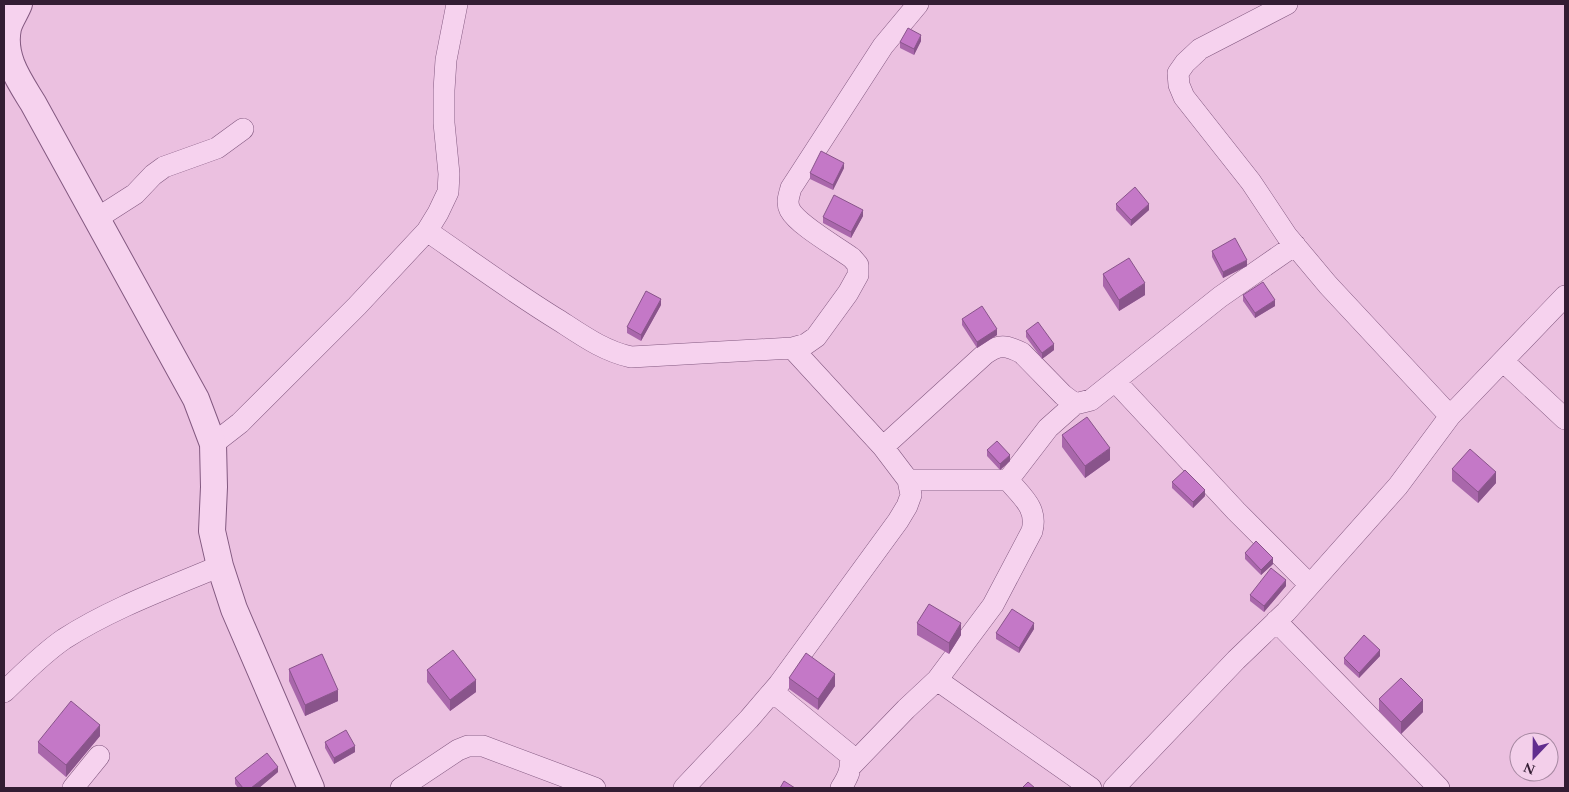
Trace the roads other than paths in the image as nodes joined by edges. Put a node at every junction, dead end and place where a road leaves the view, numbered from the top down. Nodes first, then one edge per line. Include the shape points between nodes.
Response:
1 (20, 4) edge
2 (457, 4) edge
3 (918, 4) edge
4 (1287, 4) edge
5 (5, 48) edge
6 (243, 129) dead end
7 (96, 219) junction
8 (427, 231) junction
9 (1295, 245) junction
10 (1565, 296) edge
11 (792, 348) junction
12 (1503, 360) junction
13 (1115, 380) junction
14 (1075, 404) junction
15 (1450, 416) junction
16 (1565, 419) edge
17 (213, 444) junction
18 (883, 447) junction
19 (908, 480) junction
20 (1008, 480) junction
21 (220, 566) junction
22 (1310, 585) junction
23 (1276, 621) junction
24 (937, 680) junction
25 (4, 692) edge
26 (773, 692) junction
27 (99, 756) dead end
28 (852, 766) junction
29 (73, 788) edge
30 (311, 788) edge
31 (401, 788) edge
32 (594, 788) edge
33 (684, 788) edge
34 (841, 788) edge
35 (1091, 788) edge
36 (1114, 788) edge
37 (1438, 788) edge

1 - 5 street via 8,27
2 - 8 street via 446,60 444,90 448,192
3 - 11 street via 882,46 791,188 787,200 791,211 858,265 858,275 848,293 816,337
4 - 9 street via 1200,50 1178,73 1184,97 1251,182
5 - 7 street via 13,70
6 - 7 street via 217,148 164,167 136,194
7 - 17 street via 196,399
8 - 11 street via 537,307 616,354 631,357
8 - 17 street via 240,423
9 - 13 street via 1220,297
9 - 15 street
10 - 12 street
11 - 18 street
12 - 15 street
12 - 16 street
13 - 14 street via 1091,400
13 - 22 street via 1236,512
14 - 18 street via 1022,353 1003,346 994,348
14 - 20 street via 1048,428
15 - 22 street via 1398,486
17 - 21 street via 212,531
18 - 19 street
19 - 20 street
19 - 26 street via 911,496 898,521
20 - 24 street via 1034,514 1032,532 993,605
21 - 25 street via 105,617 65,639
21 - 30 street via 234,609
22 - 23 street
23 - 36 street
23 - 37 street
24 - 28 street
24 - 35 street
26 - 28 street via 841,746 850,755
26 - 33 street
27 - 29 street
28 - 34 street
31 - 32 street via 468,746 483,746

